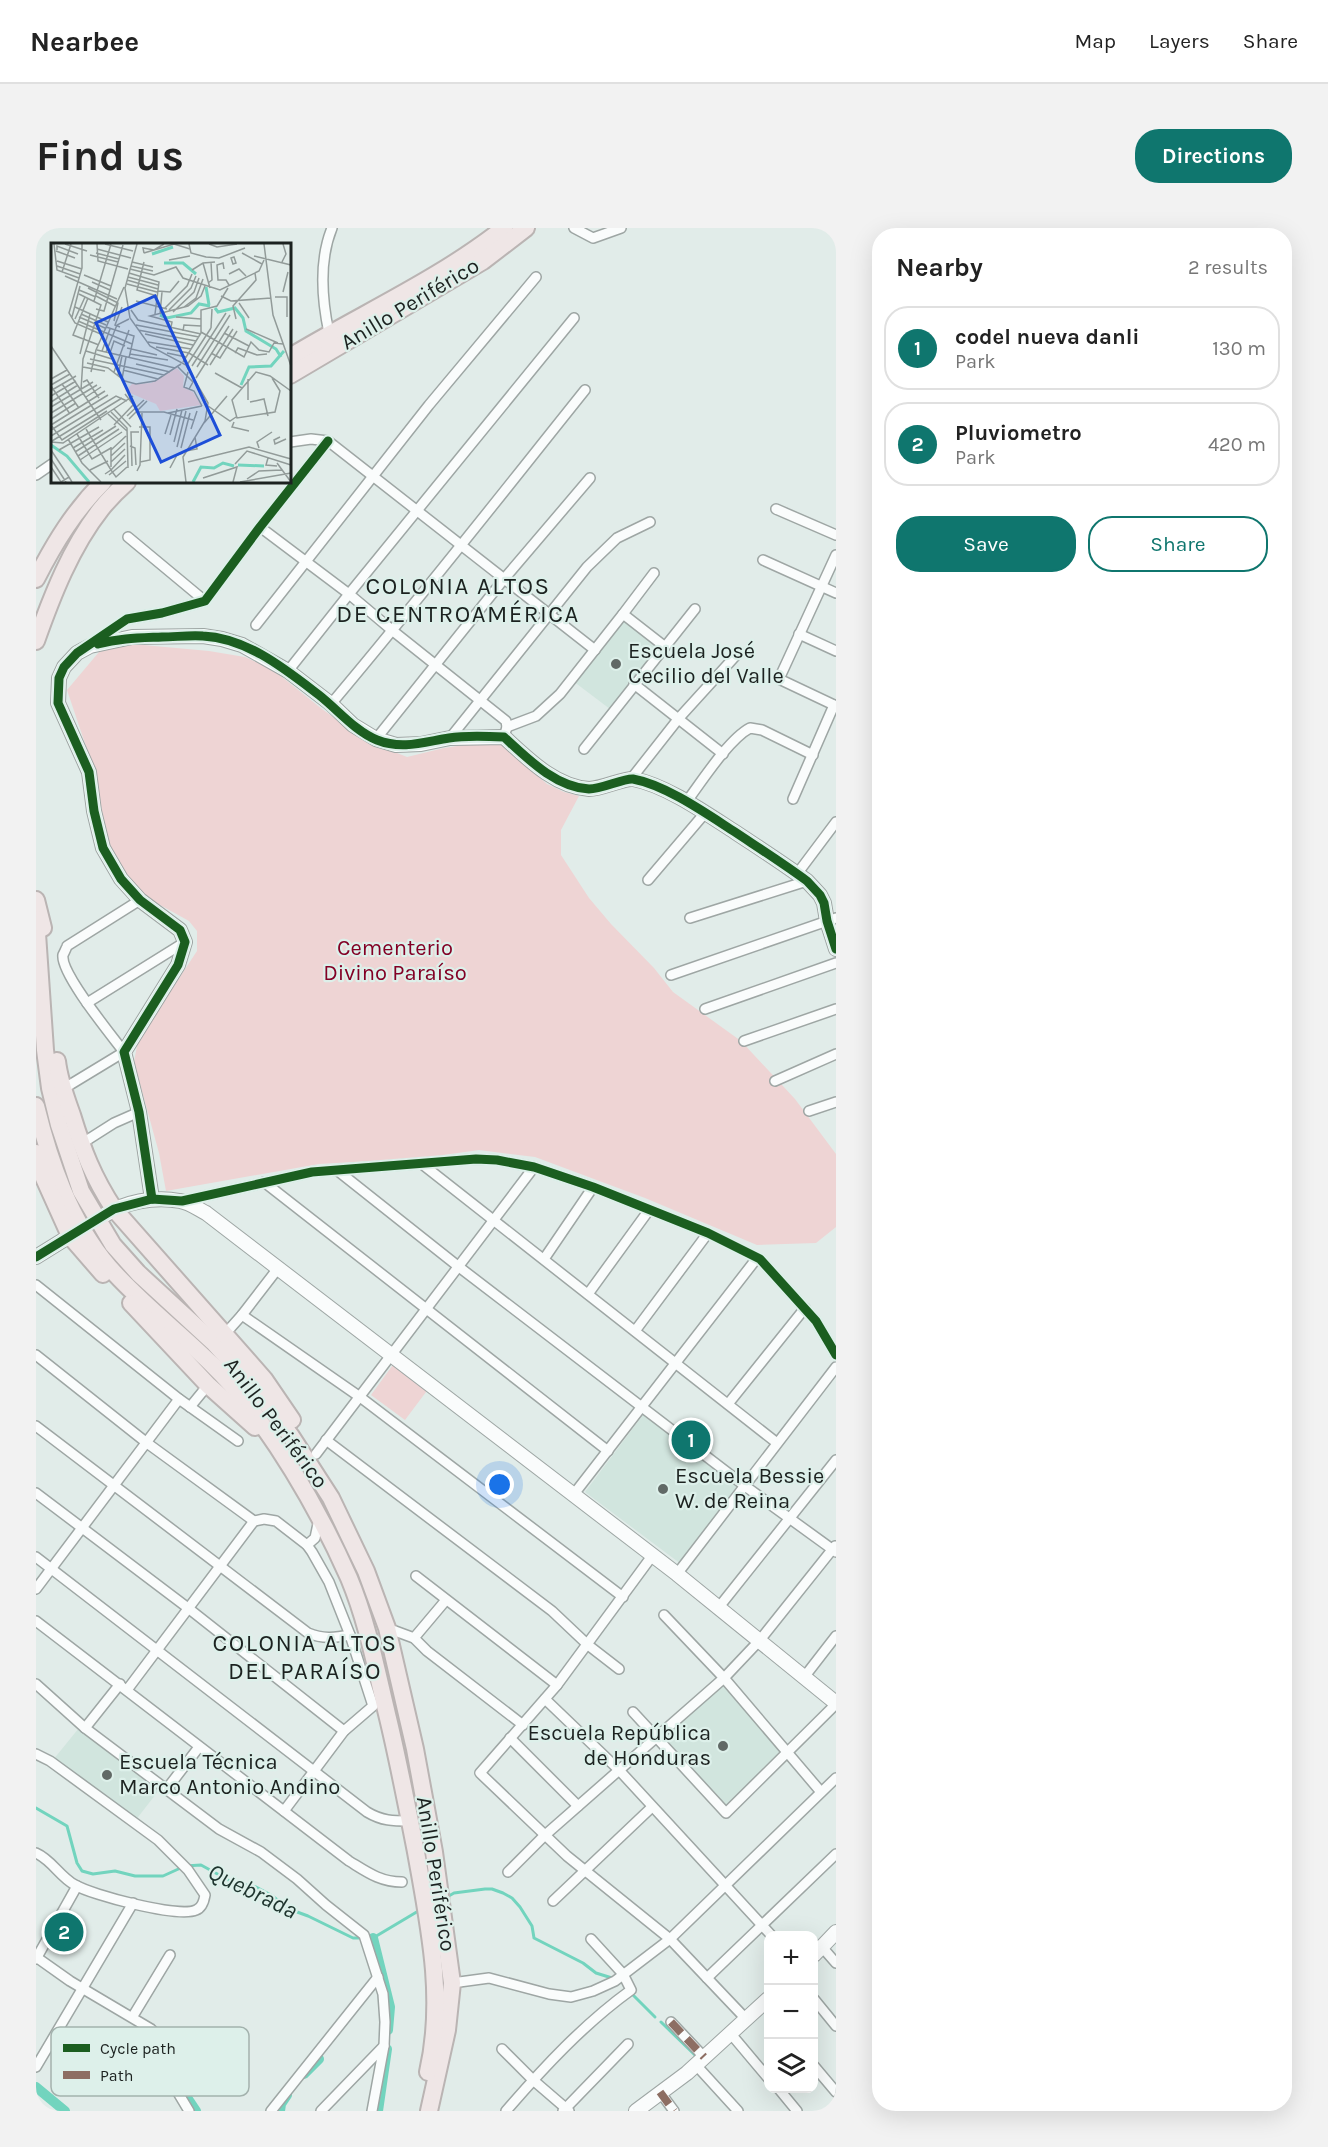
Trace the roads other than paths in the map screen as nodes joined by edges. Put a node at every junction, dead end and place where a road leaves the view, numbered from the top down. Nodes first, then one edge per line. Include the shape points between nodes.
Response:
1 (332, 228) edge
2 (504, 228) edge
3 (526, 228) edge
4 (574, 228) edge
5 (621, 228) edge
6 (536, 277) dead end
7 (574, 318) dead end
8 (329, 333) junction
9 (291, 356) edge
10 (291, 374) edge
11 (585, 390) dead end
12 (328, 441) junction
13 (291, 442) edge
14 (51, 465) edge
15 (36, 475) edge
16 (374, 476) junction
17 (590, 478) dead end
18 (102, 483) edge
19 (126, 483) edge
20 (776, 509) dead end
21 (417, 510) junction
22 (650, 522) dead end
23 (260, 527) junction
24 (836, 535) edge
25 (128, 537) dead end
26 (460, 546) junction
27 (836, 555) edge
28 (763, 560) dead end
29 (306, 561) junction
30 (654, 573) dead end
31 (36, 579) edge
32 (504, 579) junction
33 (821, 586) junction
34 (836, 593) edge
35 (349, 594) junction
36 (205, 601) junction
37 (695, 609) dead end
38 (550, 614) junction
39 (623, 614) junction
40 (256, 625) dead end
41 (393, 631) junction
42 (799, 634) junction
43 (36, 641) edge
44 (90, 646) junction
45 (664, 646) junction
46 (594, 650) junction
47 (836, 651) edge
48 (739, 652) dead end
49 (435, 666) junction
50 (288, 671) junction
51 (634, 684) junction
52 (481, 699) junction
53 (331, 705) junction
54 (835, 706) edge
55 (679, 718) junction
56 (505, 732) junction
57 (450, 738) junction
58 (376, 739) junction
59 (584, 749) dead end
60 (723, 754) junction
61 (813, 755) junction
62 (631, 779) junction
63 (793, 799) dead end
64 (687, 801) junction
65 (705, 813) junction
66 (836, 822) edge
67 (802, 877) junction
68 (648, 880) dead end
69 (36, 900) edge
70 (140, 900) junction
71 (690, 918) dead end
72 (36, 919) edge
73 (832, 920) edge
74 (185, 942) junction
75 (836, 949) edge
76 (836, 963) edge
77 (671, 975) dead end
78 (87, 1003) junction
79 (705, 1009) dead end
80 (836, 1009) edge
81 (744, 1041) dead end
82 (124, 1052) junction
83 (836, 1054) edge
84 (775, 1081) dead end
85 (63, 1089) junction
86 (836, 1102) edge
87 (36, 1106) edge
88 (809, 1111) dead end
89 (139, 1112) junction
90 (81, 1144) junction
91 (36, 1153) edge
92 (422, 1164) junction
93 (534, 1167) junction
94 (338, 1171) junction
95 (40, 1178) edge
96 (264, 1182) junction
97 (593, 1188) junction
98 (152, 1199) junction
99 (182, 1201) junction
100 (649, 1210) junction
101 (108, 1213) junction
102 (494, 1221) junction
103 (708, 1233) junction
104 (71, 1235) junction
105 (36, 1257) edge
106 (757, 1258) junction
107 (544, 1260) junction
108 (279, 1267) junction
109 (459, 1267) junction
110 (36, 1285) edge
111 (588, 1294) junction
112 (426, 1308) junction
113 (805, 1308) junction
114 (242, 1315) junction
115 (635, 1331) junction
116 (225, 1334) junction
117 (393, 1354) junction
118 (36, 1355) edge
119 (836, 1355) edge
120 (675, 1363) junction
121 (836, 1367) edge
122 (208, 1385) junction
123 (360, 1397) junction
124 (179, 1399) junction
125 (728, 1404) junction
126 (190, 1407) junction
127 (642, 1407) junction
128 (36, 1426) edge
129 (327, 1440) junction
130 (238, 1441) dead end
131 (147, 1443) junction
132 (274, 1443) junction
133 (777, 1443) junction
134 (608, 1451) junction
135 (316, 1454) junction
136 (836, 1461) edge
137 (114, 1486) junction
138 (745, 1486) junction
139 (36, 1493) edge
140 (574, 1494) junction
141 (331, 1498) junction
142 (319, 1518) junction
143 (792, 1518) junction
144 (254, 1521) junction
145 (83, 1529) junction
146 (307, 1545) junction
147 (835, 1549) edge
148 (652, 1556) junction
149 (36, 1557) edge
150 (221, 1566) junction
151 (51, 1569) junction
152 (677, 1574) junction
153 (416, 1576) dead end
154 (36, 1588) edge
155 (623, 1597) junction
156 (446, 1600) junction
157 (719, 1607) junction
158 (188, 1608) junction
159 (663, 1615) dead end
160 (36, 1621) edge
161 (387, 1628) junction
162 (350, 1635) junction
163 (836, 1636) edge
164 (414, 1638) junction
165 (760, 1640) junction
166 (588, 1645) junction
167 (156, 1649) junction
168 (619, 1670) dead end
169 (805, 1676) junction
170 (723, 1678) junction
171 (36, 1684) edge
172 (557, 1685) junction
173 (123, 1687) junction
174 (544, 1699) junction
175 (836, 1704) edge
176 (633, 1712) dead end
177 (523, 1725) junction
178 (85, 1728) junction
179 (344, 1731) junction
180 (655, 1737) junction
181 (510, 1738) junction
182 (199, 1747) junction
183 (787, 1753) junction
184 (36, 1754) edge
185 (619, 1770) junction
186 (315, 1772) junction
187 (836, 1778) edge
188 (166, 1790) junction
189 (822, 1792) junction
190 (578, 1806) junction
191 (652, 1807) junction
192 (284, 1811) junction
193 (410, 1821) junction
194 (544, 1836) junction
195 (36, 1853) edge
196 (836, 1854) edge
197 (586, 1871) junction
198 (508, 1872) dead end
199 (402, 1882) dead end
200 (726, 1885) junction
201 (77, 1886) junction
202 (553, 1901) dead end
203 (133, 1903) junction
204 (762, 1923) junction
205 (769, 1931) edge
206 (836, 1932) edge
207 (591, 1939) dead end
208 (670, 1939) junction
209 (818, 1951) edge
210 (170, 1955) dead end
211 (36, 1958) edge
212 (836, 1963) edge
213 (623, 1974) junction
214 (378, 1977) junction
215 (707, 1978) junction
216 (452, 1983) junction
217 (83, 1988) junction
218 (818, 2005) edge
219 (764, 2008) edge
220 (133, 2016) junction
221 (746, 2019) junction
222 (671, 2022) dead end
223 (836, 2026) edge
224 (60, 2027) edge
225 (148, 2027) edge
226 (731, 2034) junction
227 (51, 2042) edge
228 (628, 2044) dead end
229 (384, 2046) junction
230 (502, 2049) dead end
231 (700, 2061) junction
232 (36, 2067) edge
233 (818, 2072) edge
234 (764, 2073) edge
235 (533, 2080) junction
236 (660, 2092) junction
237 (836, 2092) edge
238 (782, 2093) edge
239 (180, 2096) edge
240 (565, 2110) edge
241 (189, 2111) edge
242 (271, 2111) edge
243 (321, 2111) edge
244 (372, 2111) edge
245 (419, 2111) edge
246 (429, 2111) edge
247 (506, 2111) edge
248 (636, 2111) edge
249 (674, 2111) edge
250 (738, 2111) edge
251 (797, 2111) edge

1 - 8 street via 323,284
2 - 8 highway, Anillo Periférico via 474,252
3 - 10 highway, Anillo Periférico via 456,279
4 - 5 street via 593,238
6 - 16 street
7 - 21 street
8 - 9 highway, Anillo Periférico
11 - 26 street
12 - 13 street
12 - 16 street
12 - 23 street
14 - 15 street
16 - 21 street
16 - 29 street
17 - 32 street
18 - 31 highway via 58,537
19 - 43 highway via 102,508 82,538 48,606
20 - 24 street
21 - 26 street
21 - 35 street
22 - 38 street via 617,538 587,567
23 - 29 street
23 - 36 street
25 - 36 street
26 - 32 street
26 - 41 street
27 - 33 street
28 - 33 street
29 - 35 street
29 - 40 street
30 - 39 street
32 - 38 street
32 - 49 street
33 - 34 street
33 - 42 street
35 - 41 street
35 - 50 street
36 - 44 street via 127,619
37 - 45 street
38 - 46 street
38 - 52 street
39 - 45 street
39 - 46 street
41 - 49 street
41 - 53 street
42 - 47 street
42 - 54 street via 779,679
44 - 50 street via 132,637 203,636 243,645
44 - 70 street via 64,667 59,678 58,703 89,772 103,848 121,879
45 - 51 street
46 - 56 street via 560,694 536,716
48 - 55 street
49 - 52 street
49 - 58 street
50 - 53 street
51 - 55 street
51 - 59 street
52 - 56 street via 506,721
52 - 57 street
53 - 58 street
54 - 61 street
55 - 60 street
55 - 62 street
56 - 57 street
56 - 62 street via 538,768 568,784 590,789
57 - 58 street via 396,745
60 - 61 street via 743,731 754,728
60 - 64 street
61 - 63 street
62 - 64 street
64 - 65 street
65 - 67 street
65 - 68 street
66 - 67 street
67 - 71 street
67 - 73 street via 820,895
69 - 85 highway via 47,942
70 - 74 street via 180,930
70 - 78 street via 67,946 63,955 65,967
72 - 141 highway, Anillo Periférico via 50,1088 58,1125 81,1191 114,1245 138,1273 213,1342 258,1391
73 - 75 street
73 - 77 street
74 - 78 street
74 - 82 street via 178,965
76 - 79 street
78 - 82 street
80 - 81 street
82 - 85 street
82 - 89 street
83 - 84 street
85 - 90 highway
86 - 88 street
87 - 132 highway, Anillo Periférico via 56,1175 90,1242 110,1268 212,1365 247,1404
89 - 90 street
89 - 98 street
90 - 101 highway
91 - 95 highway
92 - 93 street via 476,1159
92 - 94 street
92 - 102 street
93 - 97 street
93 - 102 street
94 - 96 street
94 - 109 street
95 - 104 highway
96 - 99 street
96 - 112 street
97 - 100 street
97 - 107 street
98 - 99 street
98 - 101 street
99 - 108 street via 206,1212
100 - 103 street
100 - 111 street
101 - 116 highway
102 - 107 street
102 - 109 street
103 - 106 street
103 - 115 street
104 - 105 street
104 - 122 highway via 84,1254
106 - 113 street
106 - 120 street
107 - 111 street
108 - 114 street
108 - 117 street
109 - 112 street
109 - 127 street
110 - 124 street
111 - 115 street
112 - 117 street
112 - 134 street
113 - 119 street
113 - 125 street
114 - 116 street
114 - 123 street
115 - 120 street
116 - 135 highway via 264,1379
117 - 123 street
117 - 140 street
118 - 131 street
120 - 125 street
120 - 127 street
121 - 133 street
122 - 126 street
122 - 132 highway
123 - 129 street
123 - 155 street
124 - 126 street
124 - 131 street
125 - 133 street
126 - 130 street
127 - 134 street
127 - 138 street
128 - 137 street
129 - 135 street
129 - 166 street via 552,1611
131 - 137 street
131 - 144 street
132 - 142 highway, Anillo Periférico
133 - 138 street
134 - 140 street
135 - 141 highway
136 - 143 street
137 - 145 street
137 - 150 street
138 - 143 street
138 - 152 street
139 - 145 street
140 - 148 street
141 - 161 highway, Anillo Periférico via 366,1571
142 - 146 street via 315,1538
142 - 193 highway, Anillo Periférico via 349,1580 368,1635
143 - 147 street
143 - 157 street
144 - 146 street via 276,1521
144 - 150 street
145 - 151 street
145 - 158 street
146 - 162 street via 329,1582
147 - 165 street
148 - 152 street
148 - 155 street
149 - 151 street
150 - 158 street
150 - 162 street via 308,1633 330,1639
151 - 154 street
151 - 167 street
152 - 157 street
153 - 156 street
155 - 166 street
156 - 164 street
156 - 172 street
157 - 165 street
158 - 167 street
158 - 179 street
159 - 170 street
160 - 173 street
161 - 164 street
161 - 216 highway, Anillo Periférico via 430,1829
162 - 179 street via 373,1706
163 - 169 street
164 - 177 street
165 - 169 street
165 - 170 street
166 - 168 street
166 - 172 street
167 - 173 street
167 - 186 street
169 - 175 street
170 - 180 street
170 - 183 street
171 - 178 street
172 - 174 street
173 - 178 street
173 - 182 street
174 - 177 street
174 - 185 street
175 - 183 street
176 - 180 street
177 - 181 street
178 - 188 street
179 - 186 street
180 - 183 street via 726,1813
180 - 185 street
181 - 190 street
181 - 194 street via 480,1773
182 - 188 street
182 - 192 street
183 - 189 street
184 - 203 street via 158,1840 188,1870 205,1895 194,1912
185 - 190 street
185 - 191 street
186 - 192 street
186 - 193 street via 379,1819
187 - 189 street
188 - 214 street via 219,1829 261,1852 357,1928 368,1944
189 - 200 street
190 - 194 street
191 - 197 street
191 - 200 street
192 - 199 street via 377,1879
193 - 245 highway, Anillo Periférico via 437,1995 429,2068
194 - 197 street
194 - 198 street
195 - 201 street
196 - 204 street
197 - 202 street
197 - 208 street
200 - 204 street
200 - 208 street
201 - 203 street
201 - 211 street
203 - 217 street
204 - 205 street
204 - 215 street
206 - 209 street
207 - 213 street
208 - 213 street
208 - 215 street
209 - 212 street
210 - 220 street
211 - 217 street
213 - 216 street via 593,1991 571,1997 489,1978
213 - 235 street via 631,1990 599,2013
214 - 229 street via 383,1994
214 - 242 street
215 - 221 street
216 - 246 highway, Anillo Periférico via 447,2030
217 - 220 street
217 - 224 street
218 - 223 street
219 - 221 street
220 - 225 street
221 - 226 street
222 - 231 street
226 - 231 street
226 - 234 street
227 - 232 street
228 - 240 street
229 - 243 street
229 - 244 street
230 - 235 street
231 - 236 street
231 - 250 street
233 - 237 street
235 - 240 street
235 - 247 street
236 - 248 street
236 - 249 street
238 - 251 street
239 - 241 street

